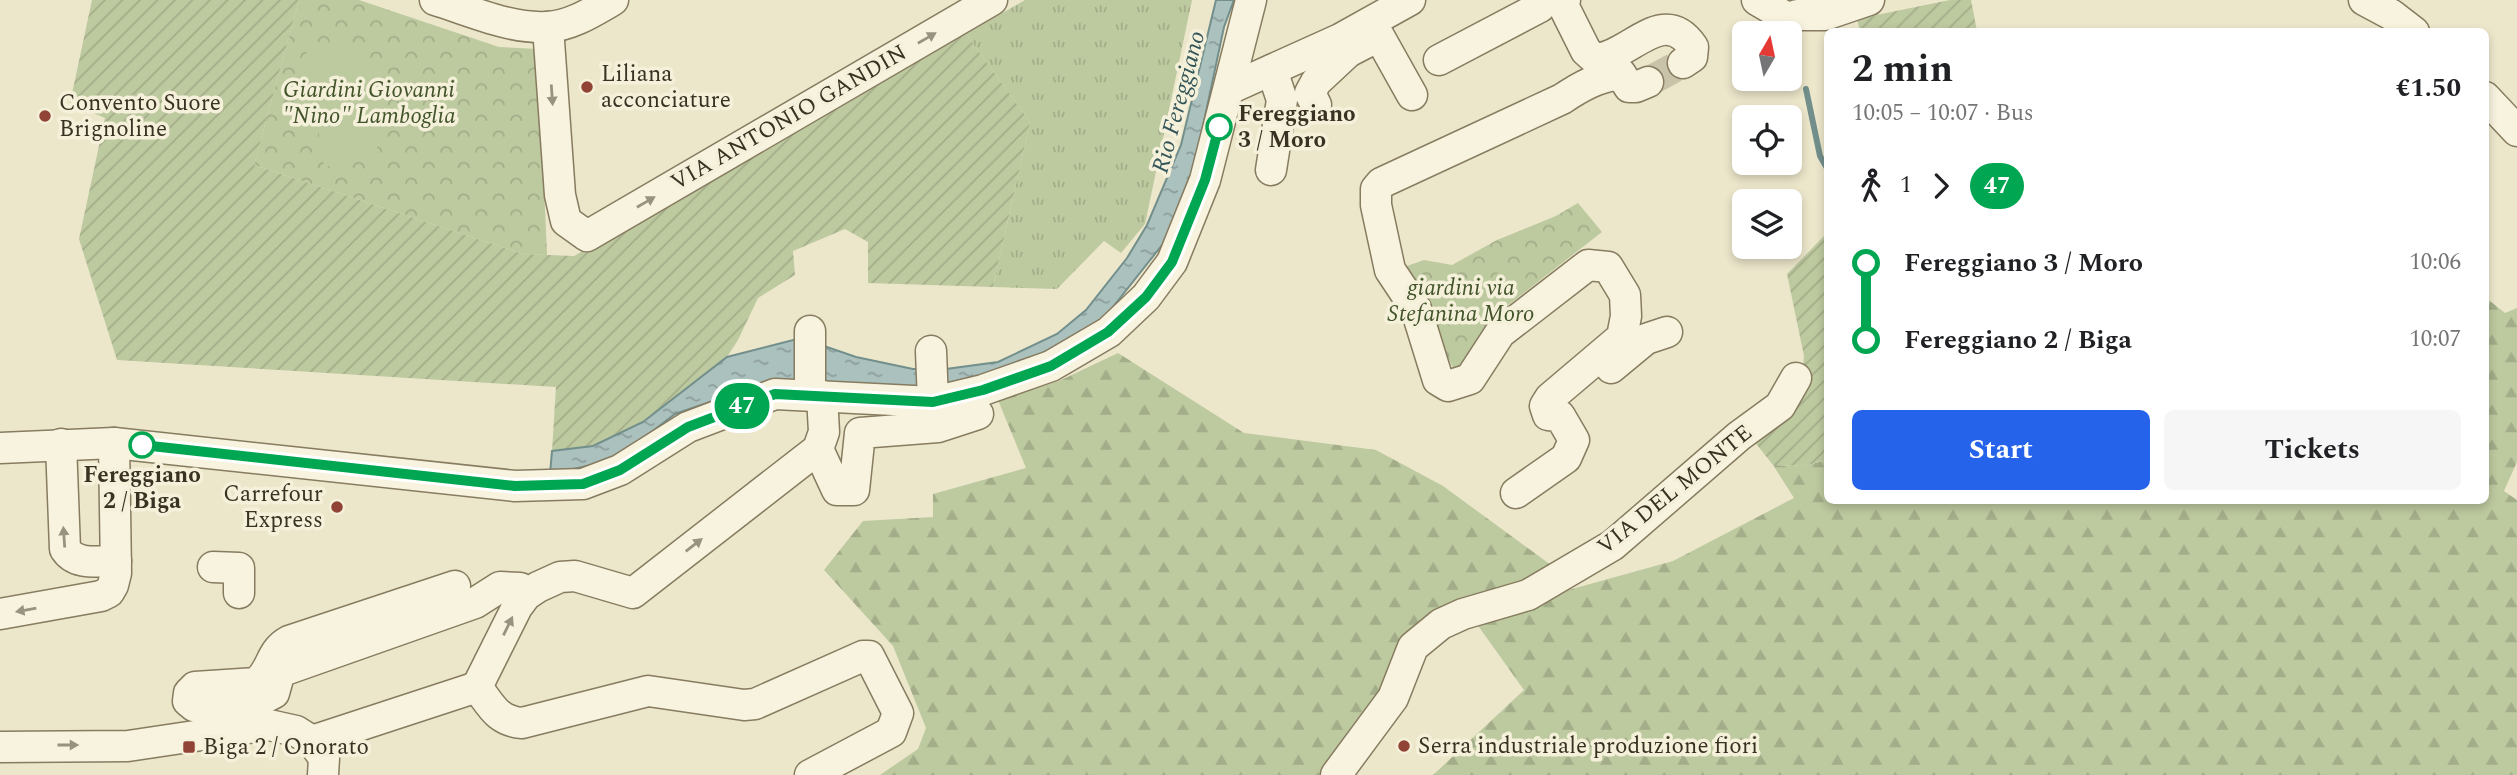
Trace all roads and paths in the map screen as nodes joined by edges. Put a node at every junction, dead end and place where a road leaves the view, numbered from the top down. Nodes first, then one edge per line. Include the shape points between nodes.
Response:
1 (435, 0) edge
2 (992, 0) edge
3 (1251, 0) edge
4 (1410, 0) edge
5 (1542, 0) edge
6 (1565, 0) edge
7 (1757, 0) edge
8 (1869, 0) edge
9 (2364, 0) edge
10 (593, 5) edge
11 (533, 17) edge
12 (2409, 28) edge
13 (1343, 46) junction
14 (1439, 60) dead end
15 (1683, 63) dead end
16 (1272, 70) junction
17 (1648, 82) tunnel mouth
18 (1229, 89) junction
19 (1412, 95) dead end
20 (2489, 101) edge
21 (1316, 105) dead end
22 (2489, 125) edge
23 (2517, 131) edge
24 (2517, 150) edge
25 (1271, 170) dead end
26 (1667, 332) dead end
27 (810, 335) dead end
28 (1796, 378) dead end
29 (814, 392) junction
30 (978, 414) dead end
31 (1560, 416) junction
32 (114, 443) junction
33 (61, 444) junction
34 (0, 448) edge
35 (818, 449) junction
36 (1516, 493) dead end
37 (116, 561) junction
38 (213, 566) dead end
39 (455, 586) dead end
40 (239, 593) dead end
41 (526, 595) junction
42 (0, 614) edge
43 (477, 687) junction
44 (312, 741) junction
45 (0, 747) edge
46 (323, 775) edge
47 (810, 775) edge
48 (1336, 775) edge

1 - 11 street via 499,20
11 -> 2 street, VIA ANTONIO GANDIN via 566,221 587,236
3 - 18 street
4 - 13 street
5 - 14 street via 1540,7
6 - 15 street via 1564,7 1595,60 1605,59 1657,29 1686,36 1693,47 1692,57
7 - 8 street via 1789,19 1825,15
9 - 12 street
10 - 11 street
13 - 16 street
13 - 19 street via 1379,36
13 - 21 street via 1315,82 1310,93
16 - 18 street
16 - 25 street via 1282,100
17 - 31 street via 1629,86 1620,74 1606,75 1376,189 1390,270 1416,309 1438,380 1448,386 1470,379 1500,334 1588,265 1608,267 1625,295 1622,337 1550,398 1545,406 1548,415
18 - 29 street via 1205,180 1172,262 1146,297 1108,332 1051,366 983,390 932,377
20 - 23 street
22 - 24 street
26 - 31 street via 1646,339 1575,397
27 - 29 street
28 - 48 street, VIA DEL MONTE via 1780,406 1613,545 1528,595 1441,624 1413,647 1393,698
29 - 32 street via 775,394 688,427 620,470 583,484 515,486
29 - 35 street via 824,432
30 - 35 street via 938,426 860,433 854,490 837,490
31 - 36 street via 1574,440 1566,457
32 - 33 street
32 - 37 street
33 - 34 street
37 -> 33 street via 81,561 65,550
41 -> 35 street via 560,577 575,576 633,593
37 -> 42 street via 113,585 101,596
38 - 40 street via 239,568
39 - 41 street via 289,640 277,649 257,683 195,687 188,701 197,708 251,705 274,693 285,670 475,603 500,587 520,588
43 -> 41 street
43 - 44 street
43 - 47 street via 498,715 522,723 648,691 755,704 869,656 898,713 891,732
45 -> 44 street via 128,746 269,725 296,731
44 - 46 street via 324,758

